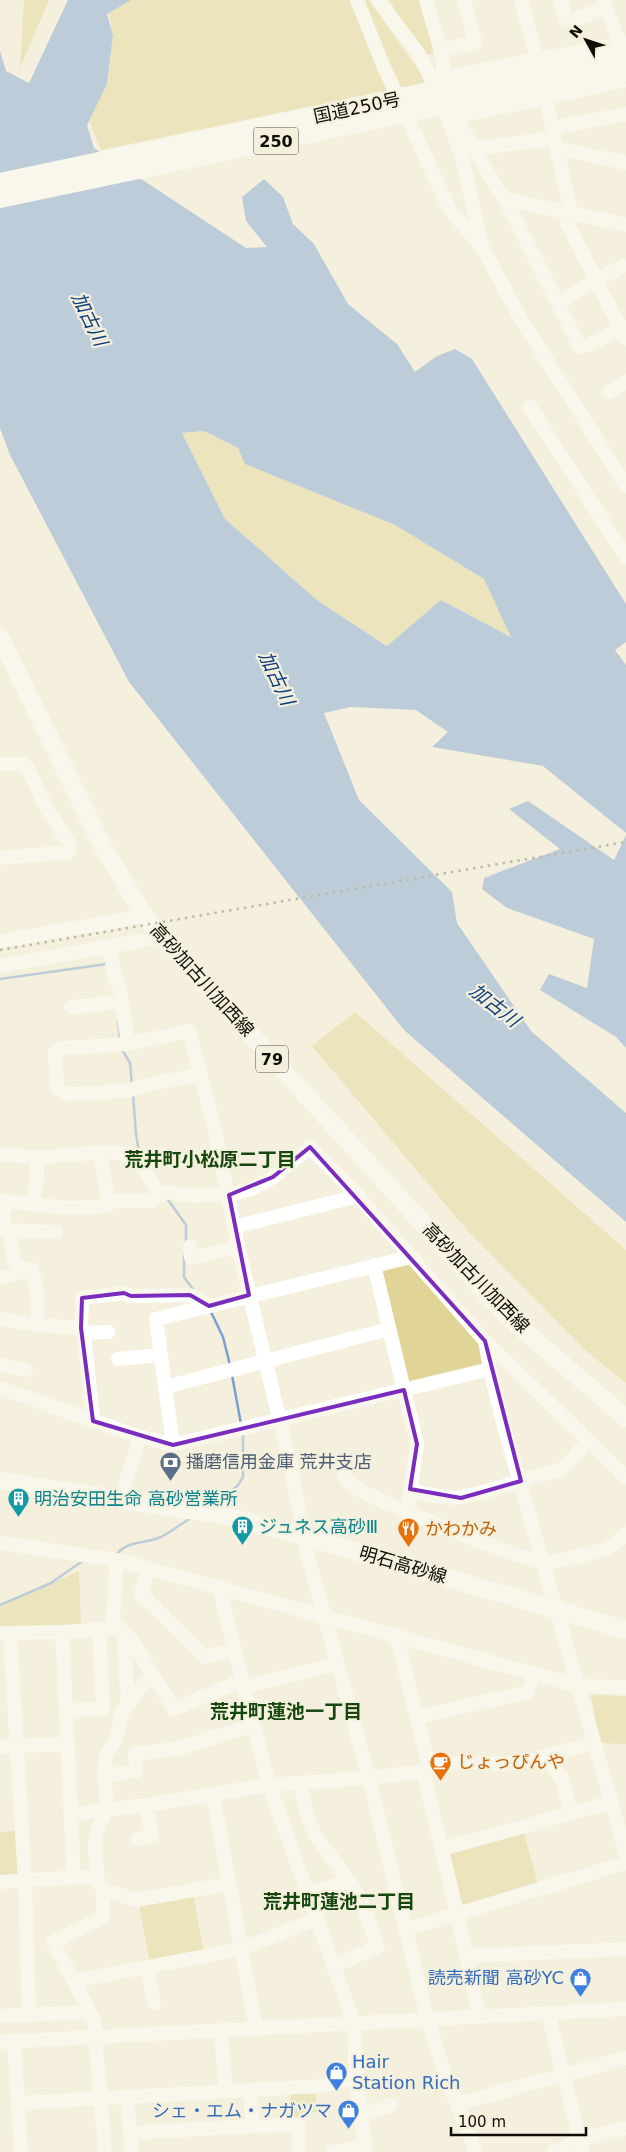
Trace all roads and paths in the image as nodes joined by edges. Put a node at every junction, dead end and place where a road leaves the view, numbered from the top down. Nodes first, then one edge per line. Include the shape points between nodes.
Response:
1 (357, 0) edge
2 (378, 0) edge
3 (426, 0) edge
4 (464, 0) edge
5 (521, 0) edge
6 (560, 0) edge
7 (605, 4) edge
8 (624, 47) edge
9 (440, 51) junction
10 (626, 70) edge
11 (546, 76) junction
12 (437, 79) junction
13 (626, 80) edge
14 (626, 114) edge
15 (451, 118) junction
16 (554, 138) junction
17 (474, 148) junction
18 (626, 163) edge
19 (0, 183) edge
20 (0, 198) edge
21 (506, 199) junction
22 (571, 213) junction
23 (626, 224) edge
24 (482, 247) junction
25 (623, 266) dead end
26 (596, 280) junction
27 (558, 302) junction
28 (624, 332) edge
29 (626, 382) edge
30 (609, 392) dead end
31 (530, 407) dead end
32 (624, 481) edge
33 (626, 557) edge
34 (0, 637) edge
35 (0, 764) edge
36 (0, 858) edge
37 (143, 914) junction
38 (162, 937) junction
39 (0, 941) edge
40 (110, 948) junction
41 (0, 966) edge
42 (122, 1002) junction
43 (71, 1007) dead end
44 (128, 1044) junction
45 (200, 1074) junction
46 (100, 1152) junction
47 (0, 1155) edge
48 (37, 1156) junction
49 (160, 1195) junction
50 (229, 1195) junction
51 (358, 1196) junction
52 (2, 1201) edge
53 (108, 1201) junction
54 (32, 1204) junction
55 (234, 1227) junction
56 (56, 1232) dead end
57 (7, 1239) edge
58 (190, 1246) dead end
59 (238, 1247) junction
60 (411, 1257) junction
61 (374, 1266) junction
62 (23, 1272) junction
63 (0, 1278) edge
64 (250, 1295) junction
65 (209, 1306) junction
66 (0, 1319) edge
67 (38, 1325) junction
68 (389, 1329) junction
69 (83, 1331) junction
70 (108, 1332) dead end
71 (483, 1338) junction
72 (161, 1355) junction
73 (118, 1359) dead end
74 (266, 1361) junction
75 (0, 1365) edge
76 (26, 1370) dead end
77 (490, 1370) junction
78 (165, 1387) junction
79 (0, 1388) edge
80 (404, 1390) junction
81 (626, 1418) edge
82 (93, 1421) junction
83 (279, 1421) junction
84 (140, 1437) junction
85 (589, 1441) junction
86 (173, 1445) junction
87 (339, 1461) dead end
88 (626, 1466) edge
89 (626, 1477) edge
90 (521, 1480) junction
91 (0, 1481) edge
92 (410, 1489) junction
93 (120, 1501) junction
94 (407, 1513) junction
95 (626, 1534) edge
96 (304, 1536) junction
97 (0, 1543) edge
98 (117, 1560) junction
99 (544, 1562) junction
100 (148, 1569) junction
101 (219, 1588) junction
102 (557, 1610) junction
103 (324, 1617) junction
104 (623, 1626) edge
105 (98, 1629) junction
106 (122, 1631) junction
107 (62, 1632) junction
108 (5, 1633) edge
109 (397, 1636) junction
110 (234, 1649) junction
111 (338, 1664) junction
112 (152, 1674) junction
113 (532, 1675) junction
114 (242, 1684) junction
115 (579, 1686) junction
116 (626, 1687) edge
117 (128, 1704) junction
118 (66, 1710) junction
119 (418, 1717) junction
120 (253, 1725) junction
121 (594, 1742) junction
122 (68, 1744) junction
123 (17, 1746) junction
124 (0, 1747) edge
125 (546, 1756) junction
126 (426, 1769) junction
127 (104, 1776) junction
128 (369, 1778) junction
129 (300, 1783) junction
130 (269, 1785) junction
131 (213, 1795) junction
132 (612, 1802) junction
133 (146, 1805) junction
134 (106, 1811) junction
135 (72, 1814) junction
136 (571, 1814) junction
137 (137, 1839) dead end
138 (442, 1849) junction
139 (626, 1854) edge
140 (626, 1863) edge
141 (96, 1876) junction
142 (74, 1878) junction
143 (24, 1881) junction
144 (349, 1881) junction
145 (0, 1882) edge
146 (229, 1884) junction
147 (103, 1889) junction
148 (307, 1894) junction
149 (457, 1913) junction
150 (316, 1919) junction
151 (407, 1930) junction
152 (626, 1948) edge
153 (241, 1949) junction
154 (466, 1956) junction
155 (333, 1966) junction
156 (147, 1967) junction
157 (74, 1981) junction
158 (154, 2003) dead end
159 (626, 2008) edge
160 (90, 2012) junction
161 (548, 2013) junction
162 (29, 2015) junction
163 (478, 2015) junction
164 (0, 2016) edge
165 (428, 2020) junction
166 (354, 2023) junction
167 (256, 2029) junction
168 (220, 2030) junction
169 (94, 2036) junction
170 (7, 2041) edge
171 (626, 2058) edge
172 (563, 2076) junction
173 (356, 2078) junction
174 (250, 2090) junction
175 (226, 2091) junction
176 (127, 2097) junction
177 (100, 2098) junction
178 (18, 2103) junction
179 (456, 2104) junction
180 (391, 2105) dead end
181 (361, 2115) junction
182 (253, 2126) junction
183 (626, 2128) edge
184 (130, 2133) junction
185 (581, 2146) edge
186 (365, 2150) edge
187 (21, 2152) edge
188 (105, 2152) edge
189 (132, 2152) edge
190 (300, 2152) edge
191 (333, 2152) edge
192 (476, 2152) edge
193 (554, 2152) edge

1 - 24 street via 383,65 450,210
2 - 12 street
3 - 9 street
4 - 9 street via 475,42
5 - 11 street
6 - 7 street via 566,18 572,20
7 - 8 street
8 - 11 highway, 国道250号 / 250
9 - 12 street via 444,71
10 - 11 highway, 国道250号 / 250
11 - 12 street
11 - 13 street
11 - 15 street
11 - 16 street
11 - 19 highway, 国道250号 / 250
11 - 20 highway, 国道250号 / 250
12 - 15 street
14 - 16 street
15 - 17 street
15 - 24 street
16 - 17 street
16 - 18 street
16 - 22 street
17 - 21 street via 494,186
21 - 22 street
21 - 27 street
22 - 23 street
22 - 26 street via 567,223
24 - 32 street via 522,322
25 - 26 street
26 - 27 street
26 - 28 street
27 - 28 street via 584,346
29 - 30 street
31 - 33 street
34 - 37 main road, 高砂加古川加西線 / 79 via 78,799
35 - 36 street via 27,767 48,811 70,845 68,852
37 - 38 main road, 高砂加古川加西線 / 79
37 - 39 street
38 - 40 street
38 - 81 main road, 高砂加古川加西線 / 79 via 509,1318
40 - 41 street
40 - 42 street
42 - 43 street
42 - 44 street
44 - 45 street via 189,1031
44 - 45 street via 63,1048 55,1052 57,1088 67,1094 127,1091
45 - 50 street
46 - 48 street
46 - 49 street via 135,1155
46 - 53 street
47 - 48 street
48 - 54 street
49 - 50 street via 166,1192 192,1196
49 - 53 street via 151,1200
50 - 51 street via 253,1188 273,1177 310,1147
50 - 55 street
51 - 55 street
51 - 60 street
52 - 54 street
52 - 57 street via 3,1230
53 - 54 street via 107,1206 70,1208
55 - 59 street
56 - 57 street
57 - 62 street via 13,1258
58 - 59 street via 191,1258
59 - 64 street
60 - 61 street
60 - 71 street
61 - 64 street
61 - 68 street
62 - 63 street
62 - 67 street via 32,1269
64 - 65 street
64 - 74 street
65 - 69 street via 190,1295 131,1296 124,1293 82,1298
65 - 72 street via 156,1319
66 - 67 street
67 - 69 street
68 - 74 street
68 - 80 street
69 - 70 street
69 - 82 street
71 - 77 street
71 - 85 street
71 - 88 street via 490,1332
72 - 73 street
72 - 78 street
74 - 78 street
74 - 83 street
75 - 76 street
77 - 80 street
77 - 90 street
78 - 86 street
79 - 82 street
80 - 83 street
80 - 92 street via 417,1444
82 - 84 street
83 - 86 street
83 - 96 street
84 - 86 street
84 - 93 street
85 - 89 street
85 - 90 street via 562,1469
87 - 94 street via 348,1482
90 - 92 street via 461,1498
90 - 99 street
91 - 93 main road, 明石高砂線
92 - 94 street
93 - 96 main road, 明石高砂線 via 222,1515
94 - 99 street
95 - 99 street via 609,1547
96 - 102 main road, 明石高砂線
96 - 103 street
97 - 98 street
98 - 100 street
98 - 106 street via 113,1618
99 - 102 street
100 - 101 street
100 - 110 street via 141,1594 205,1657
101 - 103 street
101 - 110 street
102 - 104 main road, 明石高砂線
102 - 115 street
103 - 109 street
103 - 111 street
105 - 106 street
105 - 107 street
105 - 118 street via 103,1708
106 - 112 street via 130,1638
106 - 117 street
107 - 108 street
107 - 118 street
108 - 123 street
109 - 113 street
109 - 119 street
110 - 114 street
111 - 114 street
111 - 128 street
112 - 114 street via 174,1709
112 - 117 street
113 - 115 street
113 - 119 street via 528,1692
114 - 120 street
115 - 116 street
115 - 121 street
117 - 127 street via 122,1712 116,1739 105,1758
118 - 122 street
119 - 126 street
120 - 127 street via 180,1748 135,1754 136,1771
120 - 130 street
121 - 125 street
121 - 132 street
122 - 123 street
122 - 135 street
123 - 124 street
123 - 143 street
125 - 126 street via 507,1764 457,1762
125 - 136 street via 562,1779
126 - 128 street
126 - 138 street
127 - 134 street
128 - 129 street
128 - 151 street
129 - 130 street
129 - 144 street via 315,1835
130 - 131 street
130 - 148 street
131 - 133 street
131 - 146 street
132 - 136 street
132 - 139 street
133 - 134 street
133 - 137 street via 152,1835
134 - 135 street
134 - 141 street via 96,1833
135 - 142 street
136 - 138 street
138 - 149 street
140 - 149 street
141 - 142 street
141 - 147 street
142 - 143 street
143 - 145 street
143 - 162 street
144 - 148 street
144 - 155 street via 361,1901 378,1946
146 - 147 street via 136,1900
146 - 153 street
147 - 157 street via 103,1916 53,1942
148 - 150 street
149 - 151 street
149 - 154 street
150 - 153 street
150 - 155 street
151 - 165 street
152 - 154 street
153 - 156 street
153 - 167 street
154 - 163 street
155 - 166 street
156 - 157 street
156 - 158 street
157 - 160 street
159 - 161 street
160 - 162 street
160 - 169 street via 94,2020
161 - 163 street
161 - 172 street
162 - 164 street
163 - 165 street
165 - 166 street
165 - 179 street
166 - 167 street
166 - 173 street
167 - 168 street
168 - 169 street
168 - 175 street
169 - 170 street
169 - 177 street
170 - 178 street
171 - 172 street
172 - 179 street
172 - 185 street
173 - 174 street via 321,2086
173 - 181 street
174 - 175 street
174 - 182 street
175 - 176 street
176 - 177 street
176 - 184 street
177 - 178 street
177 - 188 street
178 - 187 street
179 - 192 street
180 - 181 street
181 - 186 street
182 - 184 street
182 - 190 street via 298,2125
183 - 185 street
184 - 189 street
185 - 193 street
186 - 191 street

